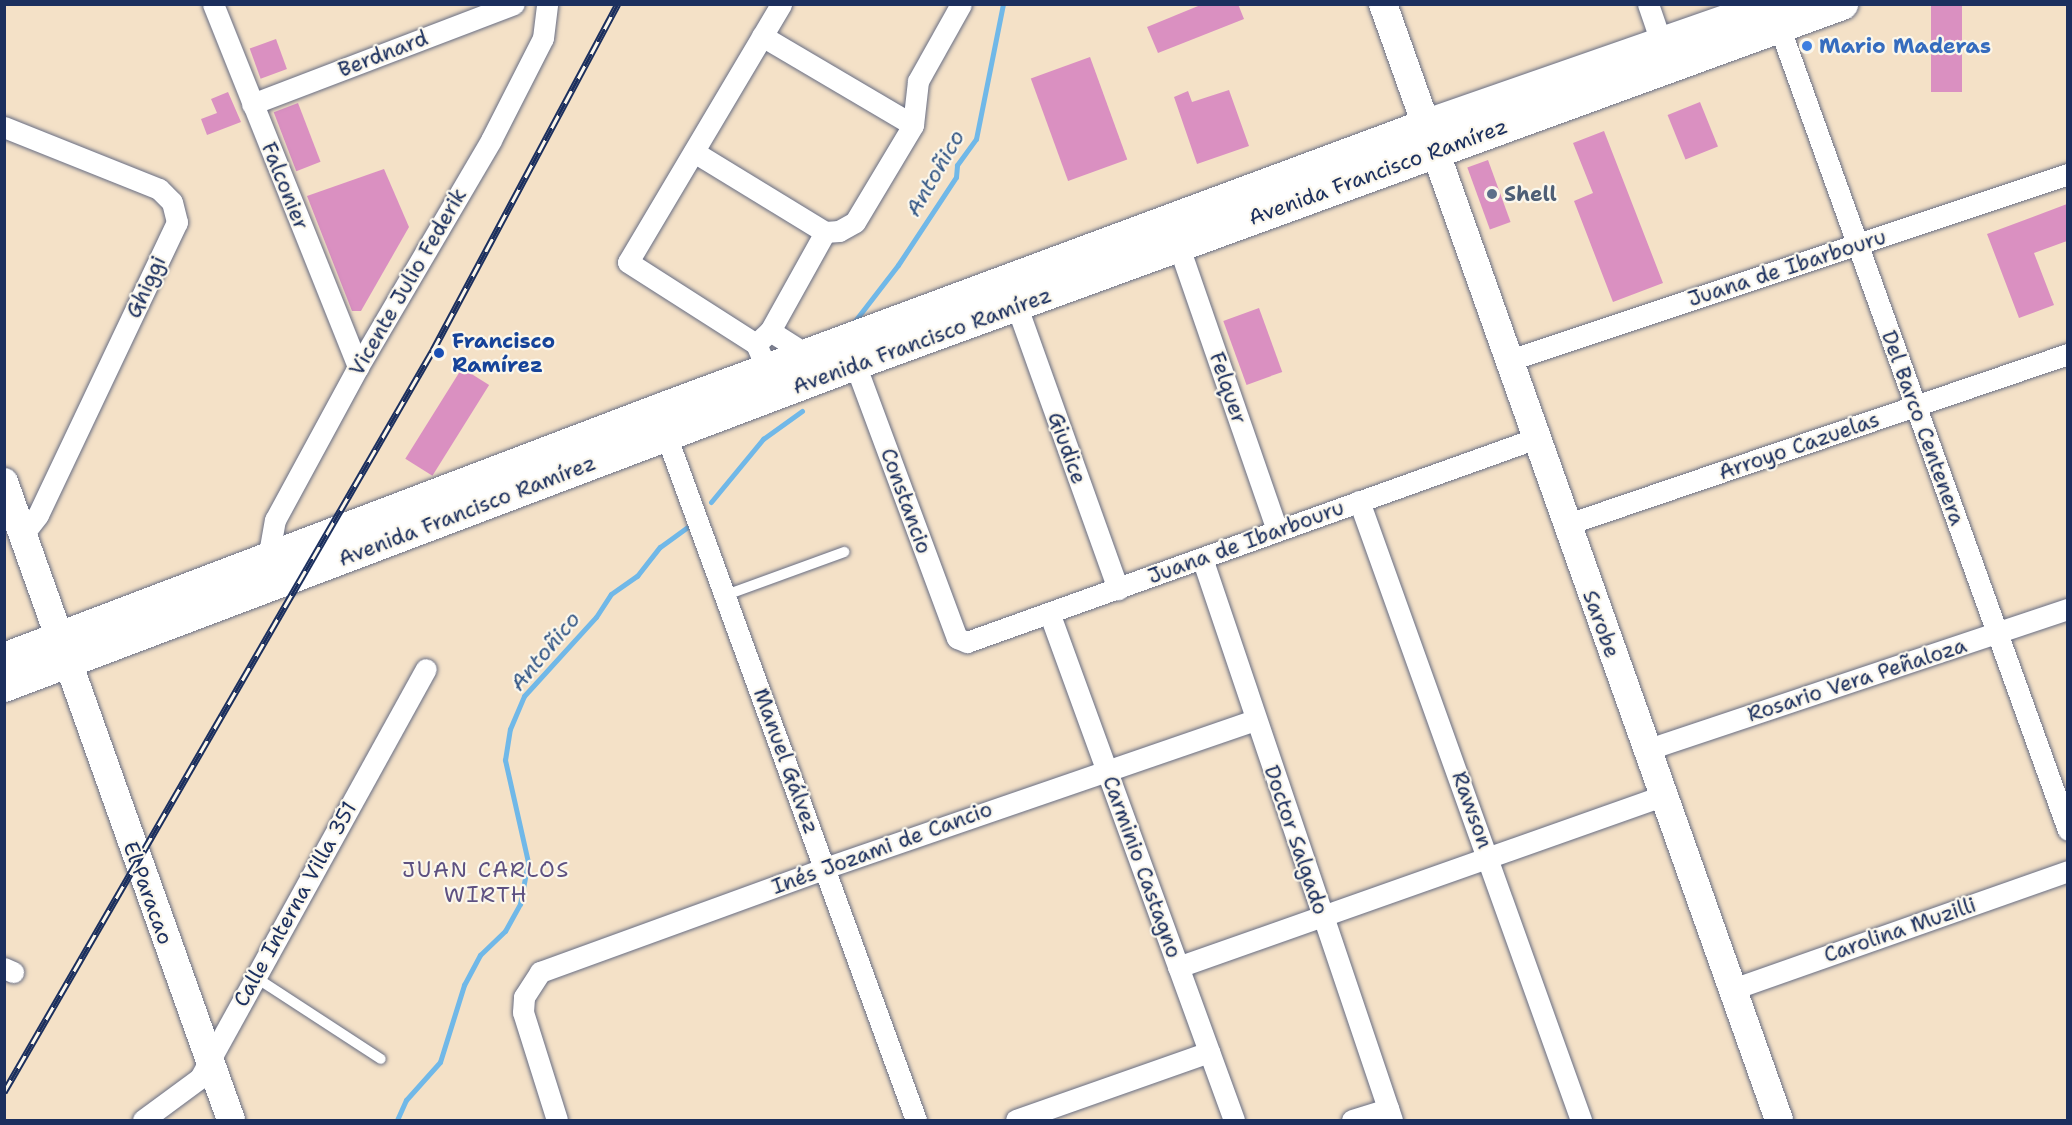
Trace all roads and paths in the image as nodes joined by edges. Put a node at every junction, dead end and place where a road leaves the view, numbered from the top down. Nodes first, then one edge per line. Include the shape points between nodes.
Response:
1 (213, 4) edge
2 (514, 4) edge
3 (547, 4) edge
4 (781, 4) edge
5 (961, 4) edge
6 (1383, 4) edge
7 (1648, 4) edge
8 (1842, 4) edge
9 (1777, 15) edge
10 (762, 36) junction
11 (1662, 45) junction
12 (252, 104) junction
13 (913, 124) junction
14 (4, 127) edge
15 (1429, 139) junction
16 (694, 152) junction
17 (2067, 174) edge
18 (825, 232) junction
19 (1857, 245) junction
20 (1179, 247) junction
21 (1017, 307) junction
22 (763, 337) junction
23 (2067, 354) edge
24 (810, 357) junction
25 (1507, 361) junction
26 (855, 364) junction
27 (358, 367) junction
28 (768, 372) junction
29 (1916, 406) junction
30 (666, 435) junction
31 (1534, 439) junction
32 (4, 482) edge
33 (1359, 501) junction
34 (1565, 525) junction
35 (1277, 530) junction
36 (23, 534) junction
37 (844, 552) dead end
38 (1202, 558) junction
39 (268, 559) junction
40 (1118, 589) junction
41 (726, 595) junction
42 (2067, 609) edge
43 (1050, 615) junction
44 (1997, 633) junction
45 (957, 638) joint
46 (64, 652) junction
47 (4, 659) edge
48 (426, 669) dead end
49 (4, 686) edge
50 (1254, 720) junction
51 (1646, 750) junction
52 (1107, 768) junction
53 (1662, 796) junction
54 (2067, 830) edge
55 (1489, 858) junction
56 (825, 868) junction
57 (2067, 871) edge
58 (1323, 916) junction
59 (1178, 967) junction
60 (255, 977) junction
61 (1733, 989) junction
62 (1209, 1052) junction
63 (381, 1059) dead end
64 (208, 1060) junction
65 (1390, 1115) edge
66 (143, 1120) edge
67 (231, 1120) edge
68 (557, 1120) edge
69 (916, 1120) edge
70 (1016, 1120) edge
71 (1234, 1120) edge
72 (1352, 1120) edge
73 (1581, 1120) edge
74 (1779, 1120) edge

1 - 12 street, Falconier
2 - 12 street, Berdnard
3 - 27 street, Vicente Julio Federik via 543,38 491,140
4 - 10 street
5 - 13 street via 918,81
6 - 15 street, Sarobe
7 - 11 street
8 - 9 main road, Avenida Francisco Ramírez
9 - 11 main road, Avenida Francisco Ramírez
9 - 15 main road, Avenida Francisco Ramírez
9 - 19 street, Del Barco Centenera
10 - 13 street
10 - 16 street
11 - 15 main road, Avenida Francisco Ramírez
12 - 27 street, Falconier
13 - 18 street via 855,222 839,231
14 - 36 street, Ghiggi via 159,189 172,202 177,222 38,515
15 - 20 main road, Avenida Francisco Ramírez
15 - 24 main road, Avenida Francisco Ramírez
15 - 25 street, Sarobe
16 - 18 street
16 - 22 street via 628,262
17 - 19 street, Juana de Ibarbouru
18 - 22 street
19 - 25 street, Juana de Ibarbouru
19 - 29 street, Del Barco Centenera
20 - 21 main road, Avenida Francisco Ramírez
20 - 35 street, Felquer
21 - 26 main road, Avenida Francisco Ramírez
21 - 40 street, Giudice
22 - 24 street
22 - 28 street
23 - 29 street, Arroyo Cazuelas
24 - 28 main road, Avenida Francisco Ramírez
25 - 31 street, Sarobe
26 - 30 main road, Avenida Francisco Ramírez
26 - 45 street, Constancio
27 - 39 street, Vicente Julio Federik via 275,520
28 - 39 main road, Avenida Francisco Ramírez
29 - 34 street, Arroyo Cazuelas
29 - 44 street, Del Barco Centenera
30 - 41 street, Manuel Gálvez
30 - 46 main road, Avenida Francisco Ramírez
31 - 33 street, Juana de Ibarbouru
31 - 34 street, Sarobe
32 - 36 street, El Paracao
33 - 35 street, Juana de Ibarbouru
33 - 55 street, Rawson
34 - 51 street, Sarobe
35 - 38 street, Juana de Ibarbouru
36 - 46 street, El Paracao
37 - 41 lane
38 - 40 street, Juana de Ibarbouru
38 - 50 street, Doctor Salgado
39 - 46 main road, Avenida Francisco Ramírez
40 - 43 street, Juana de Ibarbouru
41 - 56 street, Manuel Gálvez
42 - 44 street, Rosario Vera Peñaloza
43 - 45 street, Juana de Ibarbouru via 967,642
43 - 52 street, Carminio Castagno
44 - 51 street, Rosario Vera Peñaloza
44 - 54 street, Del Barco Centenera
46 - 47 main road, Avenida Francisco Ramírez
46 - 49 main road, Avenida Francisco Ramírez
46 - 64 street, El Paracao
48 - 60 street, Calle Interna Villa 351
50 - 52 street, Inés Jozami de Cancio
50 - 58 street, Doctor Salgado
51 - 53 street, Sarobe
52 - 56 street, Inés Jozami de Cancio
52 - 59 street, Carminio Castagno
53 - 55 street
53 - 61 street, Sarobe
55 - 58 street
55 - 73 street, Rawson
56 - 68 street, Inés Jozami de Cancio via 540,972 524,997 524,1027
56 - 69 street, Manuel Gálvez
57 - 61 street, Carolina Muzilli
58 - 59 street
58 - 65 street, Doctor Salgado
59 - 62 street, Carminio Castagno
60 - 63 lane
60 - 64 street, Calle Interna Villa 351
61 - 74 street, Sarobe
62 - 70 street
62 - 71 street, Carminio Castagno
64 - 66 street, Calle Interna Villa 351 via 200,1078
64 - 67 street, El Paracao
65 - 72 street

